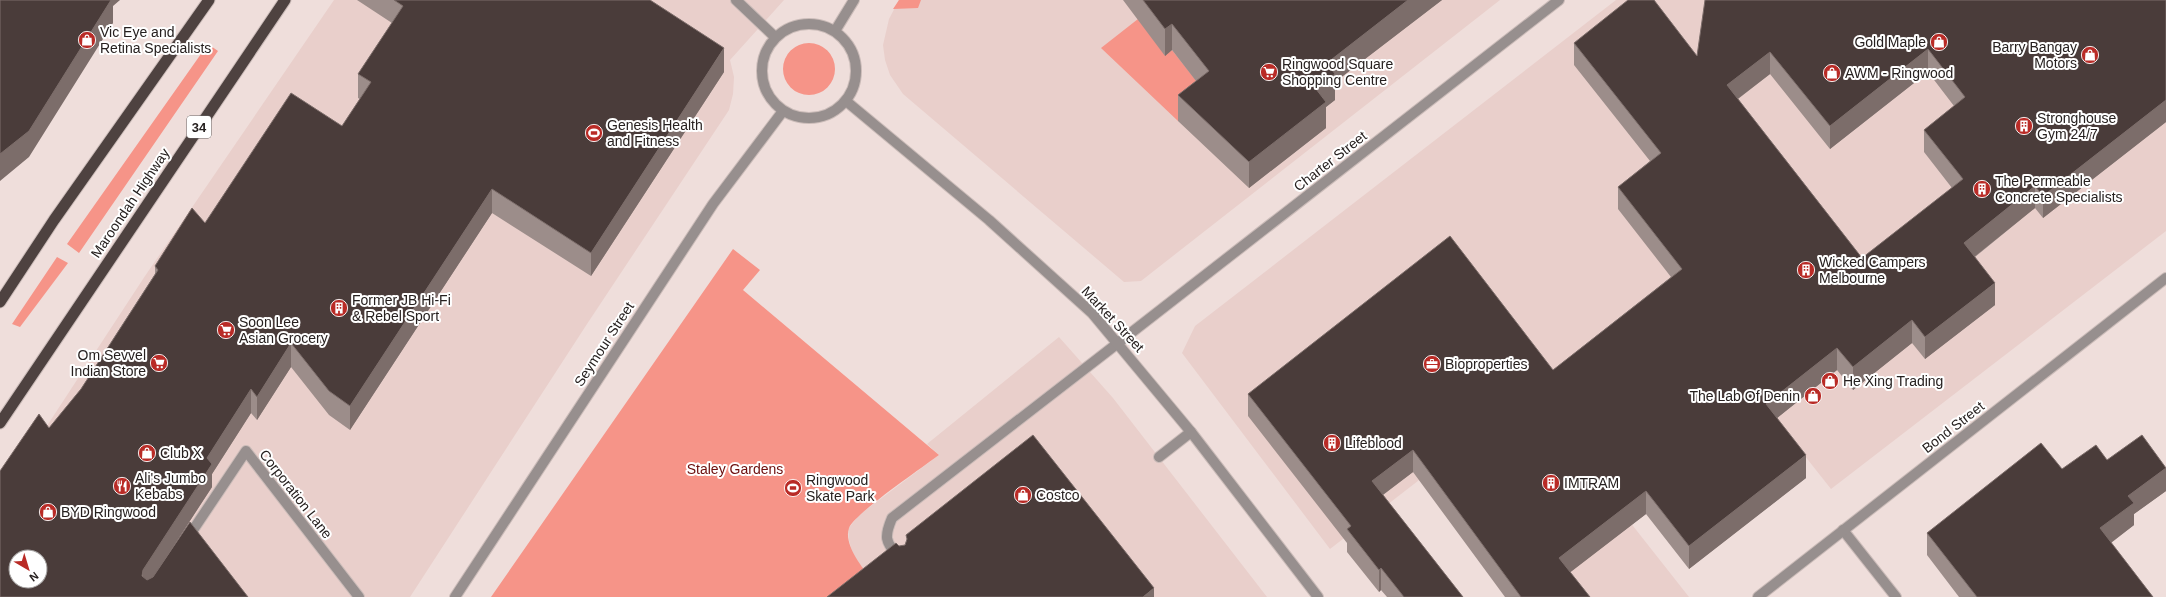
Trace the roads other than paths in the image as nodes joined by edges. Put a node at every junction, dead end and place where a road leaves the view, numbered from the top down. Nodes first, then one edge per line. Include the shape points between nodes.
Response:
1 (209, 0) edge
2 (285, 0) edge
3 (736, 0) edge
4 (854, 0) edge
5 (1559, 0) edge
6 (835, 31) junction
7 (775, 37) junction
8 (846, 101) junction
9 (783, 111) junction
10 (2166, 278) edge
11 (1, 299) edge
12 (1118, 343) junction
13 (0, 423) edge
14 (1192, 432) junction
15 (1159, 457) dead end
16 (1843, 530) junction
17 (180, 550) edge
18 (901, 562) edge
19 (359, 597) edge
20 (454, 597) edge
21 (1318, 597) edge
22 (1758, 597) edge
23 (1896, 597) edge

1 - 11 highway
2 - 13 highway, Maroondah Highway / 34
3 - 7 street
4 - 6 street
5 - 12 street, Charter Street
6 - 7 street via 823,26 798,25
6 - 8 street via 847,42 854,57 856,73
7 - 9 street via 762,62 761,76 765,90
8 - 9 street via 834,111 821,116 808,118
8 - 12 street, Market Street via 1056,280 1092,313
9 - 20 street, Seymour Street via 713,204
10 - 16 street, Bond Street
12 - 14 street, Market Street
12 - 18 street, Charter Street via 892,518 887,532 887,544
14 - 15 street
14 - 21 street, Market Street
16 - 22 street, Bond Street
16 - 23 street
17 - 19 street, Corporation Lane via 246,451

